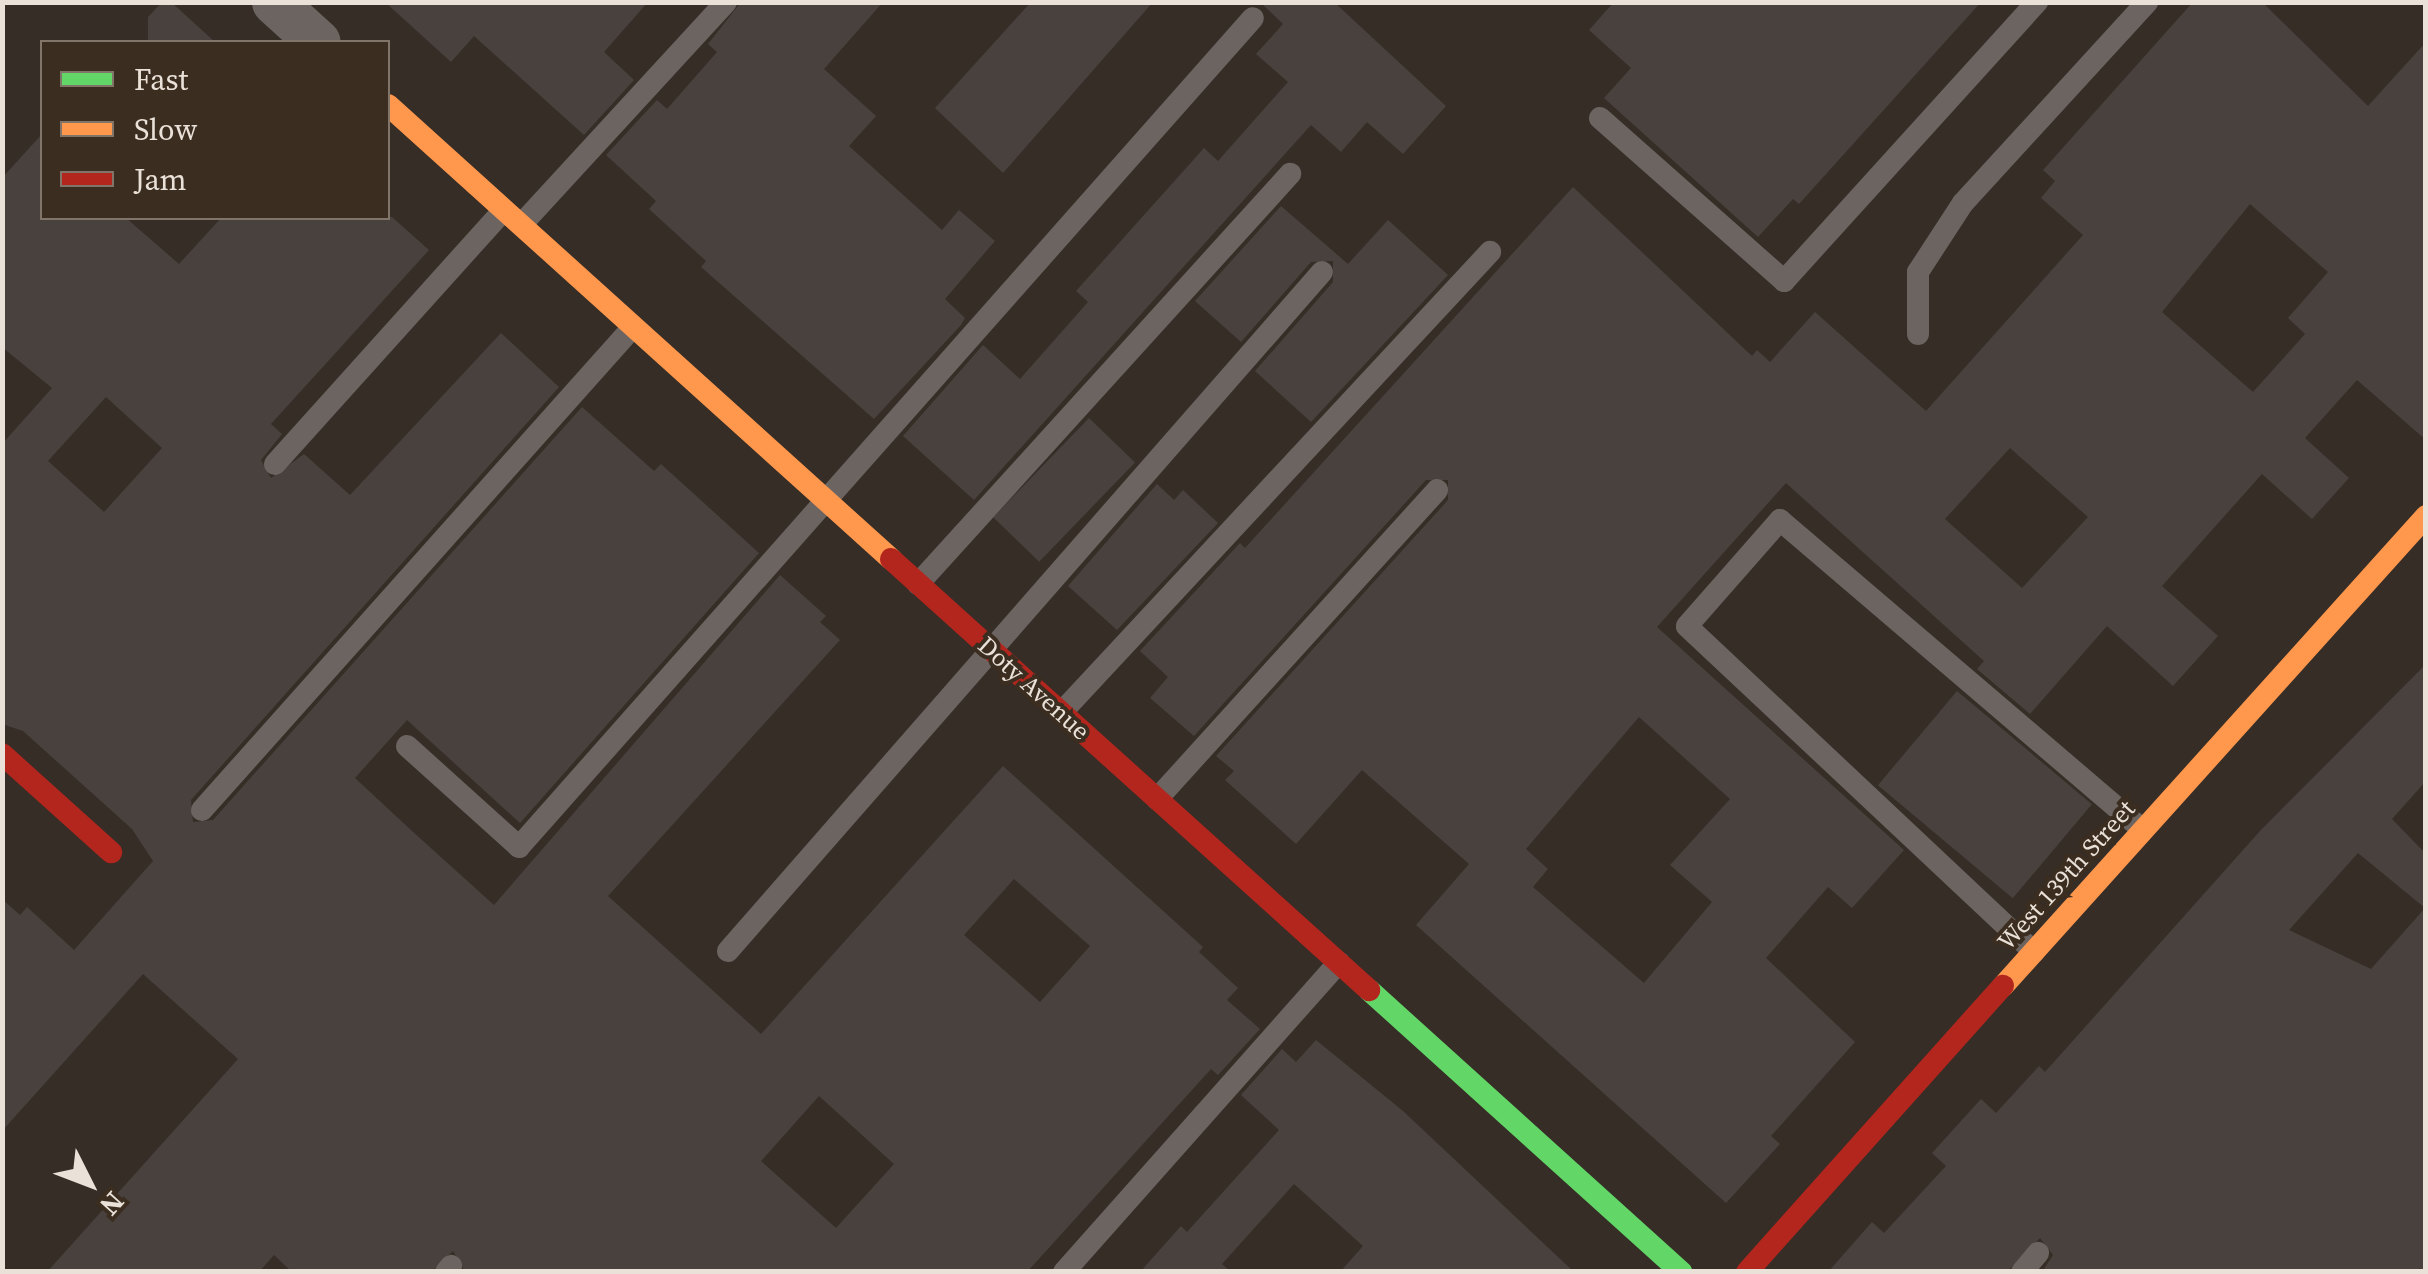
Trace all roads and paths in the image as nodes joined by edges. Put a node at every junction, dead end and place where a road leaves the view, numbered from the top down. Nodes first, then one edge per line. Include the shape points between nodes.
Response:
1 (274, 2) edge
2 (726, 2) edge
3 (2037, 2) edge
4 (2147, 2) edge
5 (1254, 18) dead end
6 (316, 40) edge
7 (390, 107) edge
8 (1600, 118) dead end
9 (1290, 174) dead end
10 (512, 217) junction
11 (1490, 252) dead end
12 (1322, 272) dead end
13 (633, 327) junction
14 (1918, 334) dead end
15 (275, 464) dead end
16 (1437, 490) dead end
17 (829, 503) junction
18 (2426, 516) edge
19 (918, 584) junction
20 (991, 649) junction
21 (1061, 712) junction
22 (407, 746) dead end
23 (2, 754) edge
24 (1157, 798) junction
25 (202, 810) dead end
26 (2144, 830) junction
27 (111, 852) dead end
28 (728, 951) dead end
29 (2034, 952) junction
30 (1339, 962) junction
31 (2038, 1253) dead end
32 (1064, 1272) edge
33 (1681, 1272) edge
34 (1747, 1272) edge
35 (2022, 1272) edge

1 - 6 street
2 - 10 lane
3 - 8 lane via 1784,281
4 - 14 lane via 1963,203 1918,272
5 - 17 lane
7 - 10 street, Doty Avenue
9 - 19 lane
10 - 13 street, Doty Avenue
10 - 15 lane
11 - 21 lane
12 - 20 lane
13 - 17 street, Doty Avenue
13 - 25 lane
16 - 24 lane
17 - 19 street, Doty Avenue
17 - 22 lane via 519,847
18 - 26 street, West 139th Street
19 - 20 street, Doty Avenue
20 - 21 street, Doty Avenue
20 - 28 lane
21 - 24 street, Doty Avenue
23 - 27 street
24 - 30 street, Doty Avenue
26 - 29 street, West 139th Street
26 - 29 lane via 1780,520 1688,626
29 - 34 street, West 139th Street
30 - 32 lane
30 - 33 street, Doty Avenue
31 - 35 lane

